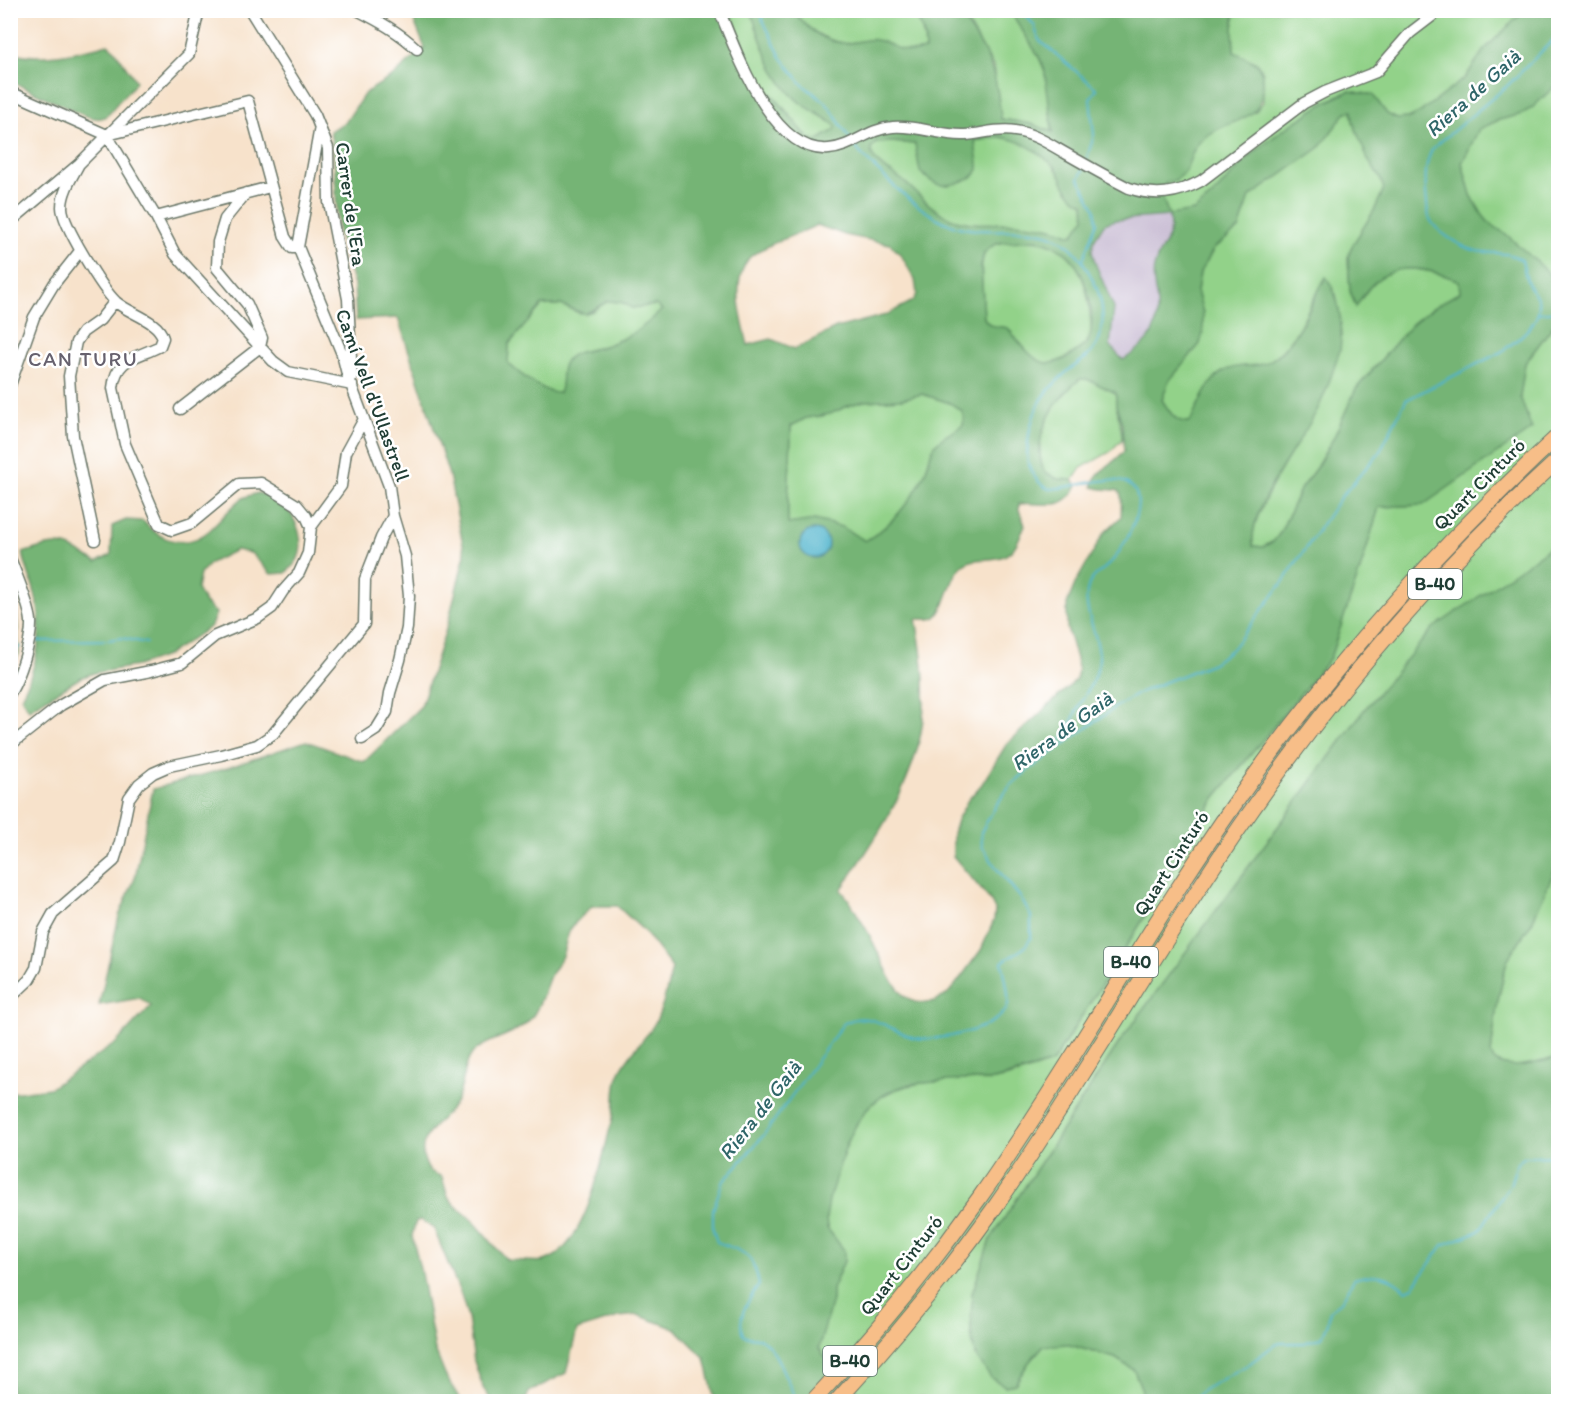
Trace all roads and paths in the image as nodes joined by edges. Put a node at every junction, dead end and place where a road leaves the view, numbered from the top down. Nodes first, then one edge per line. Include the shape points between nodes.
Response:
1 (199, 10) edge
2 (250, 10) edge
3 (357, 10) edge
4 (719, 10) edge
5 (1440, 10) edge
6 (417, 49) dead end
7 (10, 92) edge
8 (320, 128) junction
9 (107, 135) junction
10 (79, 164) junction
11 (270, 187) junction
12 (246, 194) junction
13 (156, 217) junction
14 (10, 222) edge
15 (298, 247) junction
16 (80, 251) junction
17 (115, 301) junction
18 (260, 347) junction
19 (13, 370) edge
20 (10, 385) edge
21 (352, 386) junction
22 (180, 409) dead end
23 (364, 419) junction
24 (1558, 436) edge
25 (1558, 460) edge
26 (393, 516) junction
27 (311, 527) junction
28 (95, 540) dead end
29 (10, 558) edge
30 (10, 693) edge
31 (362, 739) dead end
32 (11, 747) edge
33 (10, 998) edge
34 (812, 1401) edge
35 (836, 1401) edge

1 - 9 street via 189,54
2 - 8 street, Carrer de l'Era
3 - 6 street via 381,22
4 - 5 street via 771,115 802,144 819,149 840,147 872,131 895,127 963,135 1014,130 1043,140 1129,188 1171,193 1201,181 1318,95 1376,72 1410,33
7 - 9 street
8 - 15 street
8 - 21 street, Carrer de l'Era via 328,148 329,202 348,299
9 - 10 street
9 - 11 street via 248,101
9 - 13 street
10 - 14 street
10 - 16 street via 63,197 62,210
11 - 12 street
11 - 15 street, Camí Vell d'Ullastrell via 288,243 292,248
12 - 13 street
12 - 18 street via 225,219 218,242 217,268 247,304 262,338
13 - 18 street via 175,255
15 - 21 street, Camí Vell d'Ullastrell
16 - 17 street
16 - 19 street via 34,317
17 - 27 street via 158,328 163,338 160,346 122,365 113,388 125,444 159,524 172,530 192,523 239,484 261,483 297,505
17 - 28 street via 76,342 69,376 74,444
18 - 21 street via 288,372
18 - 22 street
19 - 20 street
21 - 23 street, Camí Vell d'Ullastrell
23 - 26 street, Camí Vell d'Ullastrell via 389,486
23 - 27 street via 346,452 341,486
24 - 34 highway, Quart Cinturó / B-40 via 1423,570 1334,673 1248,786 1180,886 996,1174 886,1319
25 - 35 highway, Quart Cinturó / B-40 via 1474,542 1339,694 1266,790 1199,889 986,1220 899,1330
26 - 31 street, Camí Vell d'Ullastrell via 405,556 407,628 387,712 376,729
26 - 33 street via 365,579 364,624 273,734 257,745 169,766 139,784 129,798 114,861 53,914 43,932 36,968
27 - 32 street via 308,553 299,573 272,608 215,636 182,663 105,680 62,705
29 - 30 street via 31,621 26,656

